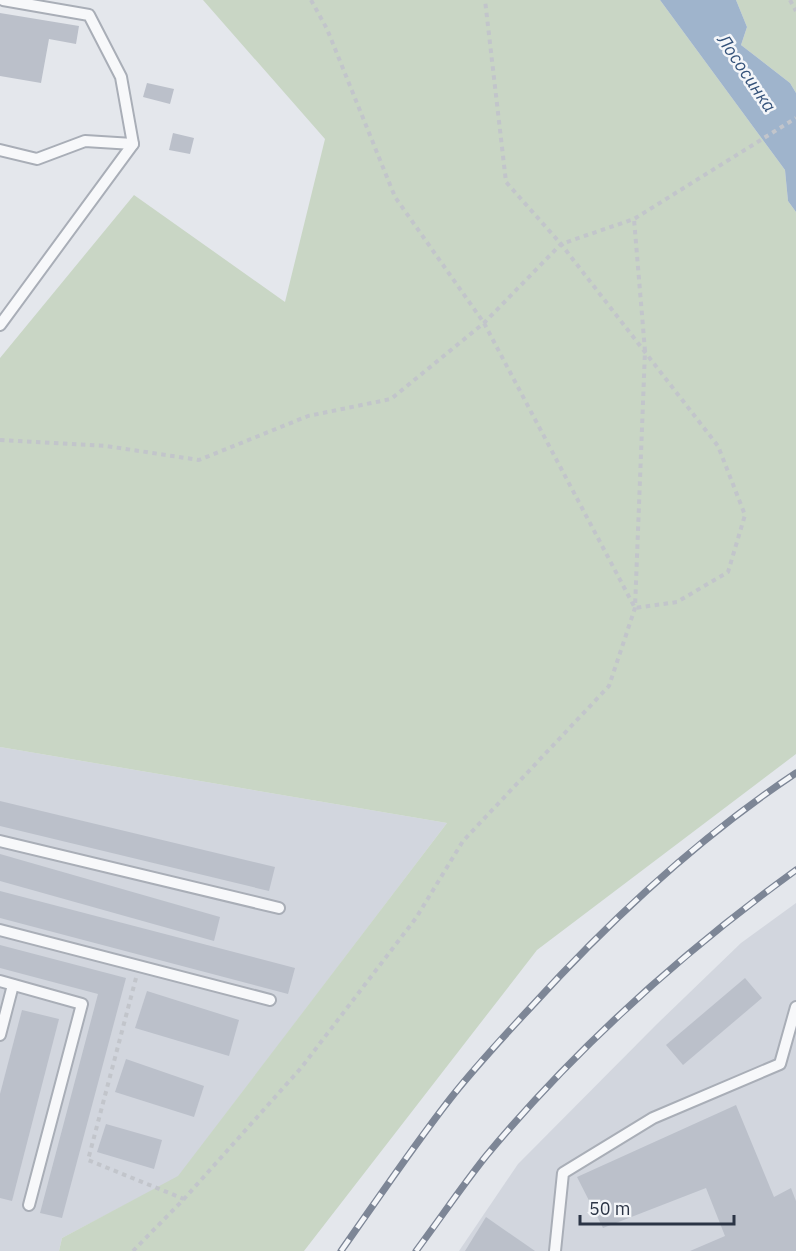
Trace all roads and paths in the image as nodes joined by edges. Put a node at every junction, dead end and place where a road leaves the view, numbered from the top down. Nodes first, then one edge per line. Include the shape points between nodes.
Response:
1 (3, 0) edge
2 (311, 0) edge
3 (485, 0) edge
4 (790, 0) edge
5 (796, 11) edge
6 (796, 118) edge
7 (133, 144) junction
8 (0, 150) edge
9 (634, 219) junction
10 (561, 244) junction
11 (484, 323) junction
12 (0, 325) edge
13 (645, 351) junction
14 (0, 440) edge
15 (635, 608) junction
16 (0, 841) edge
17 (279, 908) dead end
18 (0, 930) edge
19 (139, 966) junction
20 (0, 981) edge
21 (13, 985) junction
22 (270, 1000) dead end
23 (796, 1007) edge
24 (0, 1035) edge
25 (184, 1199) junction
26 (29, 1204) dead end
27 (133, 1251) edge
28 (555, 1251) edge

1 - 7 lane via 89,15 121,77
2 - 11 path via 327,29 395,197
3 - 10 path via 506,182
4 - 5 path
6 - 9 path
7 - 8 lane via 85,141 37,159
7 - 12 lane
9 - 10 path
9 - 13 path
10 - 11 path
10 - 13 path
11 - 14 path via 392,399 308,416 199,460 106,446
11 - 15 path
13 - 15 path
13 - 15 path via 718,446 745,515 728,572 677,602
15 - 25 path via 609,686 462,841 416,918 301,1068
16 - 17 lane
18 - 19 lane
19 - 22 lane
19 - 25 path via 88,1160
20 - 21 lane
21 - 24 lane
21 - 26 lane via 82,1004
23 - 28 lane via 780,1064 652,1118 563,1173
25 - 27 path

